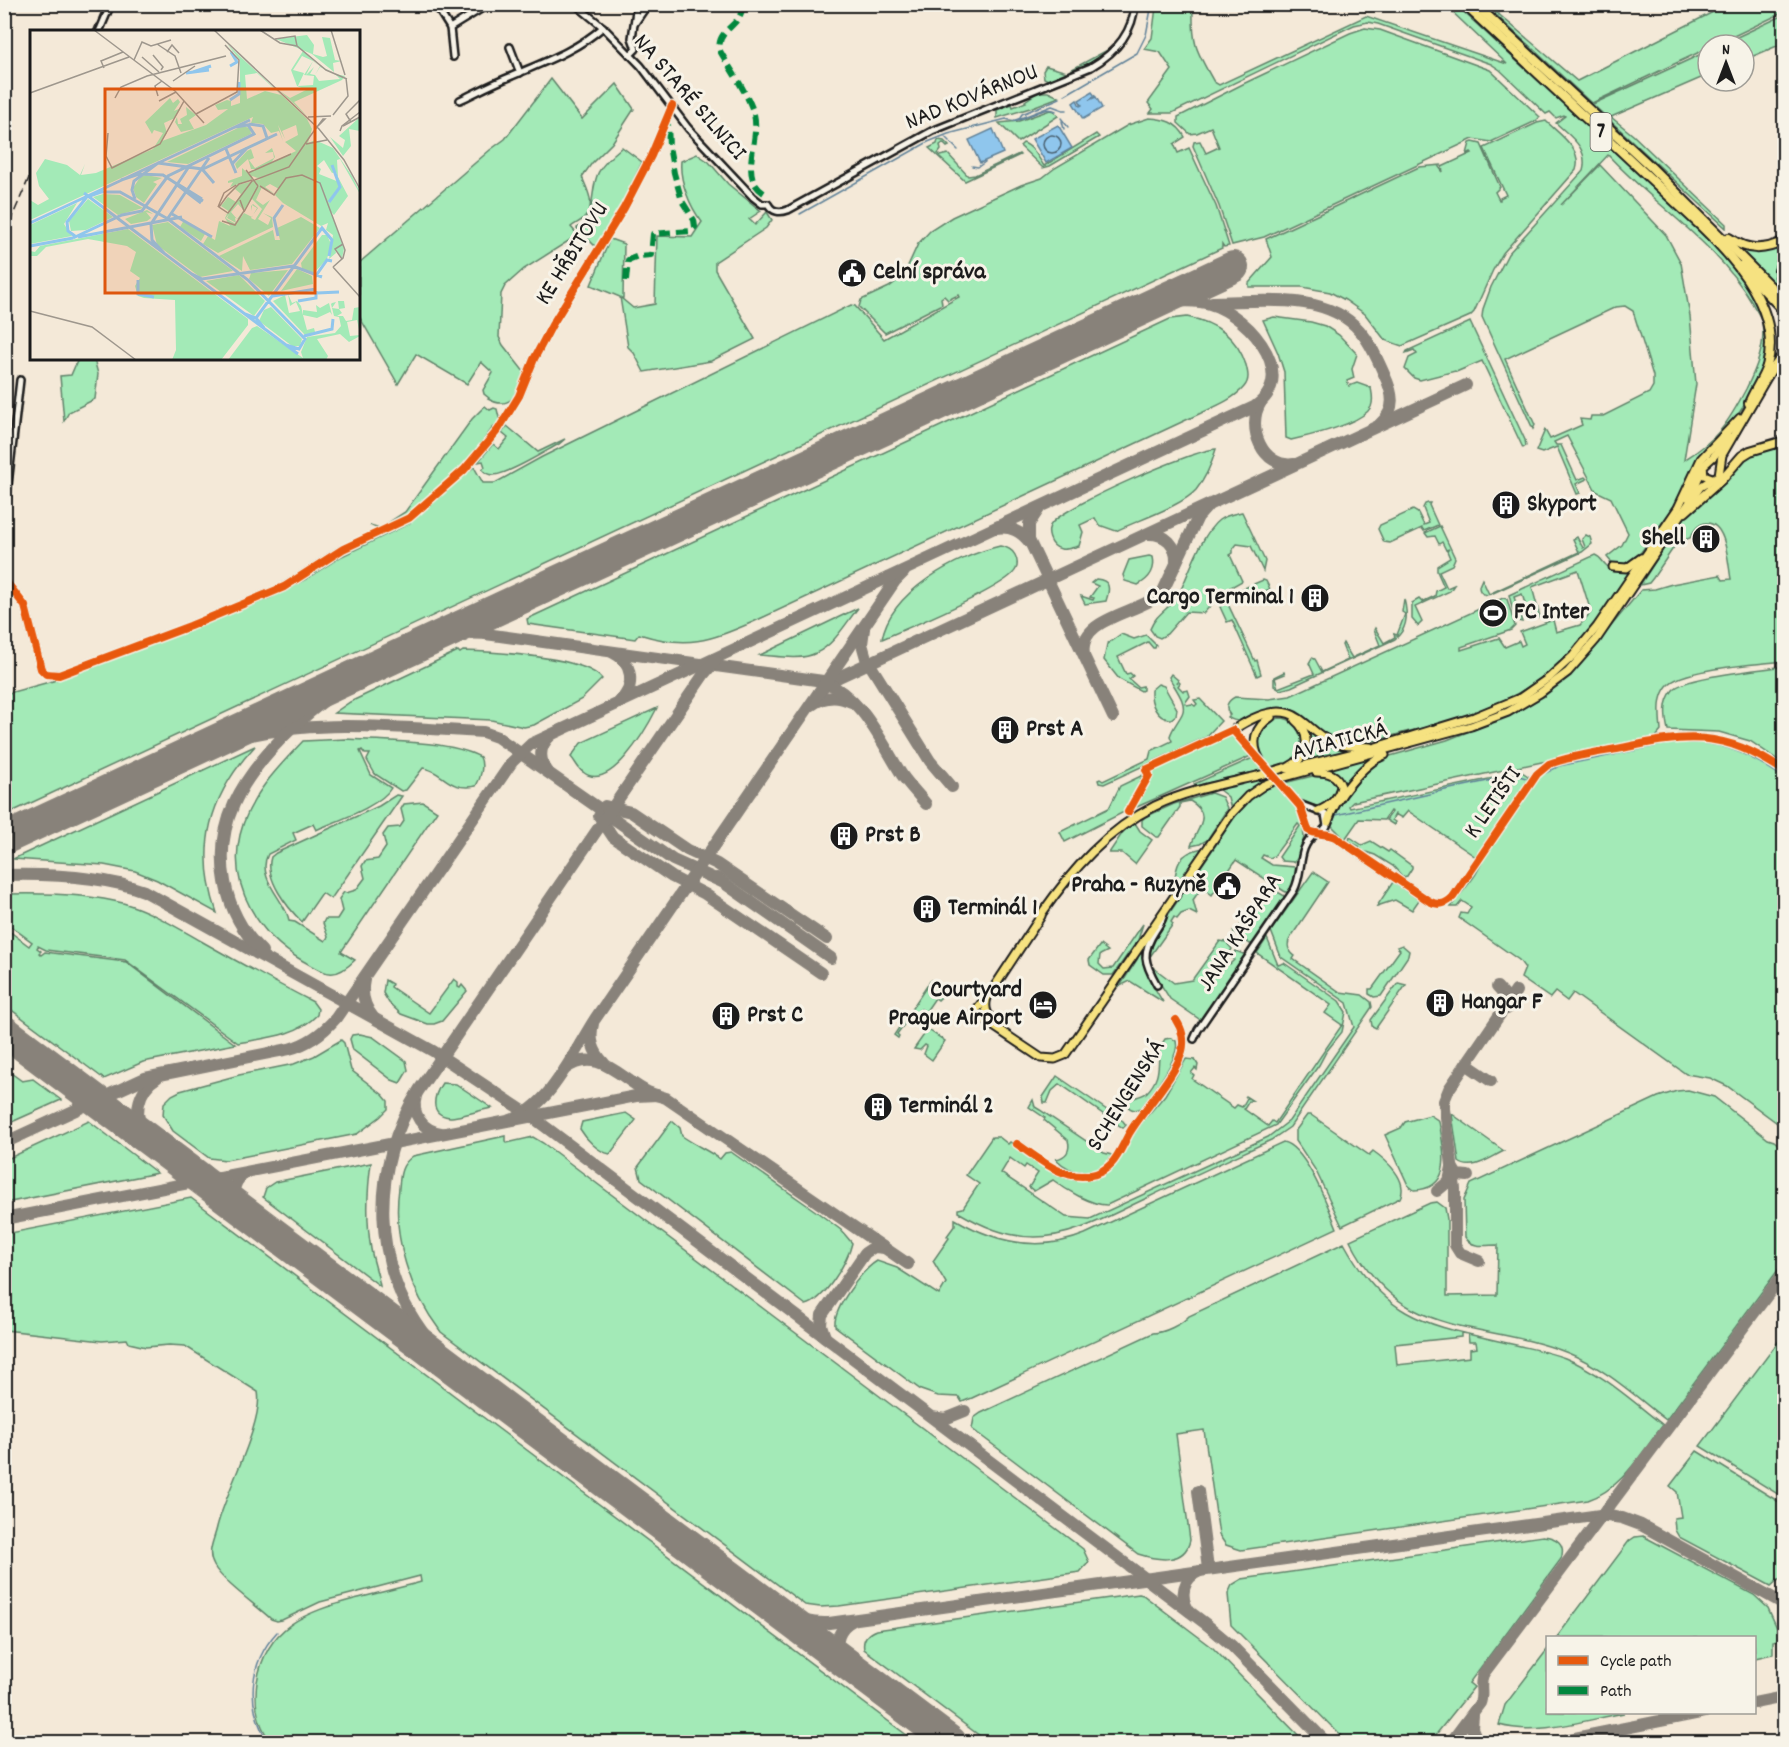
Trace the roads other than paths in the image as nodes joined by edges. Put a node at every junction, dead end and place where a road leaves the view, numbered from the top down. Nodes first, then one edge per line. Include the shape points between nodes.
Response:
1 (111, 4) edge
2 (435, 4) edge
3 (489, 4) edge
4 (575, 4) edge
5 (1135, 4) edge
6 (1464, 4) edge
7 (1475, 4) edge
8 (637, 5) edge
9 (648, 5) edge
10 (634, 25) junction
11 (603, 27) junction
12 (450, 28) junction
13 (100, 30) edge
14 (510, 47) dead end
15 (636, 49) junction
16 (630, 56) junction
17 (453, 57) dead end
18 (641, 66) junction
19 (520, 73) junction
20 (460, 100) dead end
21 (672, 106) junction
22 (777, 211) joint
23 (1709, 223) junction
24 (1714, 239) junction
25 (1785, 241) edge
26 (1785, 255) edge
27 (1785, 293) edge
28 (1785, 300) edge
29 (1785, 311) edge
30 (1785, 352) edge
31 (1769, 374) junction
32 (20, 380) dead end
33 (1749, 403) junction
34 (1740, 418) junction
35 (1783, 441) edge
36 (1708, 461) junction
37 (1720, 466) junction
38 (1702, 468) junction
39 (1717, 477) junction
40 (1681, 510) junction
41 (4, 519) edge
42 (1647, 553) junction
43 (1613, 567) dead end
44 (4, 579) edge
45 (1271, 717) junction
46 (1233, 730) junction
47 (1434, 737) junction
48 (1372, 747) junction
49 (1260, 760) junction
50 (1284, 768) junction
51 (1785, 771) edge
52 (1299, 773) junction
53 (1298, 803) junction
54 (1317, 811) junction
55 (1305, 821) junction
56 (1328, 823) junction
57 (1307, 829) junction
58 (1319, 833) junction
59 (1338, 838) junction
60 (1307, 842) junction
61 (1164, 911) junction
62 (1157, 985) dead end
63 (991, 991) junction
64 (1176, 1020) dead end
65 (1010, 1038) junction
66 (1194, 1038) dead end
67 (1017, 1144) dead end

1 - 13 street
2 - 12 street
3 - 12 street
4 - 11 street, NA STARÉ SILNICI
5 - 22 street, NAD KOVÁRNOU via 1123,40 1091,67 932,131 798,204
6 - 24 highway, 7
7 - 23 highway, 7
8 - 9 street
8 - 10 street
9 - 10 street
10 - 15 street via 632,38
11 - 16 street, NA STARÉ SILNICI
11 - 19 street via 554,60
12 - 17 street
14 - 19 street
15 - 16 street
15 - 18 street
16 - 18 street, NA STARÉ SILNICI
18 - 21 street, NA STARÉ SILNICI
19 - 20 street
21 - 22 street, NA STARÉ SILNICI via 753,197
21 - 44 street, KE HŘBITOVU via 624,208 552,325 504,421 464,470 418,512 343,549 303,577 263,597 64,674 50,675 41,669 25,606
23 - 25 highway via 1750,248 1769,248
23 - 28 highway, 7
24 - 29 highway, 7
24 - 33 highway via 1754,291 1768,323 1767,366
26 - 27 highway via 1779,271
30 - 31 main road
31 - 33 main road
31 - 37 main road via 1722,455
32 - 41 street
33 - 34 main road
34 - 36 main road
34 - 40 main road, AVIATICKÁ via 1701,459
35 - 39 highway via 1744,450
35 - 40 highway via 1742,456 1721,480
36 - 37 main road
36 - 38 main road
37 - 39 main road
38 - 39 main road via 1707,477
38 - 40 main road
39 - 40 main road, AVIATICKÁ via 1702,484
40 - 42 main road, AVIATICKÁ
40 - 47 main road, AVIATICKÁ via 1610,622 1568,672 1515,708
42 - 43 main road via 1629,567
42 - 48 main road, AVIATICKÁ via 1589,637 1541,684 1492,711
45 - 46 main road
45 - 49 main road via 1255,738
45 - 50 main road via 1295,720 1306,738 1301,758
46 - 48 main road via 1270,713 1286,712 1331,741
46 - 49 street, K LETIŠTI
47 - 52 main road, AVIATICKÁ
47 - 56 main road via 1371,762 1334,807
48 - 50 main road, AVIATICKÁ
49 - 53 street, K LETIŠTI
50 - 63 main road, AVIATICKÁ, bridge via 1154,807 1103,841 1081,864
51 - 59 street, K LETIŠTI via 1736,745 1694,737 1665,739 1549,764 1537,774 1453,897 1442,904 1429,901
52 - 54 main road via 1327,772 1339,781 1339,793 1328,806
52 - 61 main road, AVIATICKÁ, bridge via 1264,785 1235,809
53 - 54 street, K LETIŠTI
53 - 55 street, K LETIŠTI
54 - 55 street via 1308,814
54 - 56 street, K LETIŠTI via 1325,814
55 - 57 street, K LETIŠTI
56 - 58 street
56 - 59 street, K LETIŠTI
57 - 58 street, K LETIŠTI
57 - 60 street, JANA KAŠPARA
58 - 59 street, K LETIŠTI
58 - 60 street
60 - 66 street, JANA KAŠPARA via 1294,890
61 - 62 street via 1146,953 1148,969
61 - 65 main road, AVIATICKÁ via 1060,1058 1041,1058
63 - 65 main road, AVIATICKÁ via 987,1011
63 - 65 main road via 974,1013
64 - 67 street, SCHENGENSKÁ via 1183,1035 1181,1054 1107,1167 1095,1174 1071,1175

